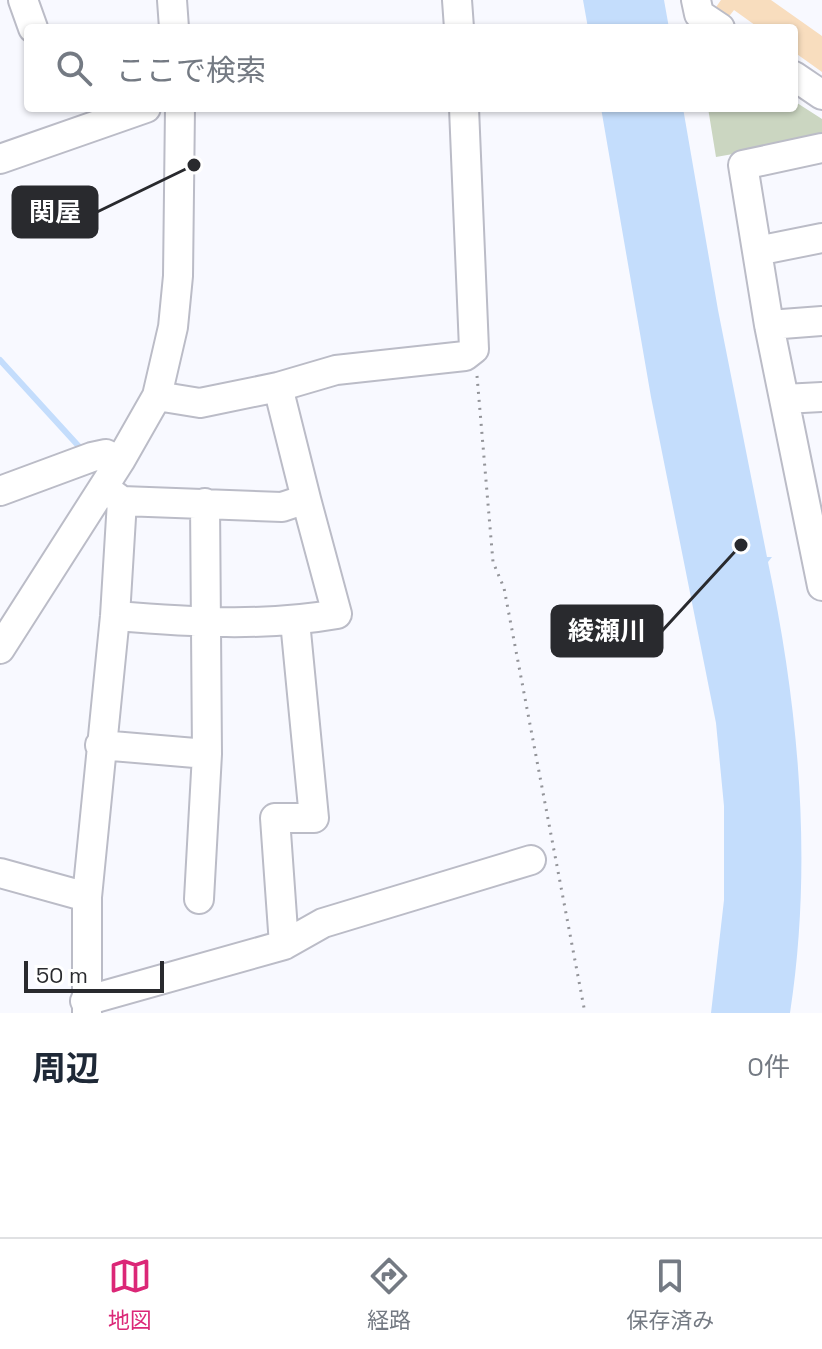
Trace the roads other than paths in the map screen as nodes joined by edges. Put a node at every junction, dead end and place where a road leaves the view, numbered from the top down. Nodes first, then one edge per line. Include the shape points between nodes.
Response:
1 (23, 0) edge
2 (172, 0) edge
3 (457, 0) edge
4 (696, 0) edge
5 (32, 24) edge
6 (174, 24) edge
7 (459, 24) edge
8 (714, 24) edge
9 (798, 79) edge
10 (822, 95) edge
11 (121, 112) edge
12 (180, 112) edge
13 (464, 112) edge
14 (66, 121) edge
15 (822, 148) edge
16 (0, 159) edge
17 (822, 238) edge
18 (757, 251) junction
19 (822, 321) edge
20 (769, 325) junction
21 (278, 387) junction
22 (157, 396) junction
23 (822, 397) edge
24 (784, 399) junction
25 (120, 461) junction
26 (811, 477) edge
27 (0, 491) edge
28 (112, 494) junction
29 (306, 499) junction
30 (205, 503) junction
31 (822, 586) edge
32 (115, 616) junction
33 (295, 621) junction
34 (207, 624) junction
35 (0, 649) edge
36 (100, 745) junction
37 (207, 754) junction
38 (531, 860) dead end
39 (0, 873) edge
40 (87, 897) junction
41 (199, 899) dead end
42 (284, 945) junction
43 (86, 1007) edge

1 - 5 street
2 - 6 street
3 - 7 street
4 - 8 street via 699,14
9 - 10 street
11 - 14 street
12 - 22 street via 178,276
13 - 21 street via 474,349 465,356 336,370
14 - 16 street
15 - 18 street via 743,165
17 - 18 street
18 - 20 street
19 - 20 street
20 - 24 street
21 - 22 street via 200,403
21 - 29 street
22 - 25 street
23 - 24 street
24 - 26 street
25 - 27 street via 106,454 92,457
25 - 28 street
26 - 31 street
28 - 30 street
28 - 32 street
28 - 35 street
29 - 30 street via 282,507
29 - 33 street via 337,614
30 - 34 street
32 - 34 street
32 - 36 street
33 - 34 street
33 - 42 street via 314,818 275,818
34 - 37 street
36 - 37 street
36 - 40 street
37 - 41 street
38 - 42 street via 323,923
39 - 40 street
40 - 43 street
42 - 43 street

